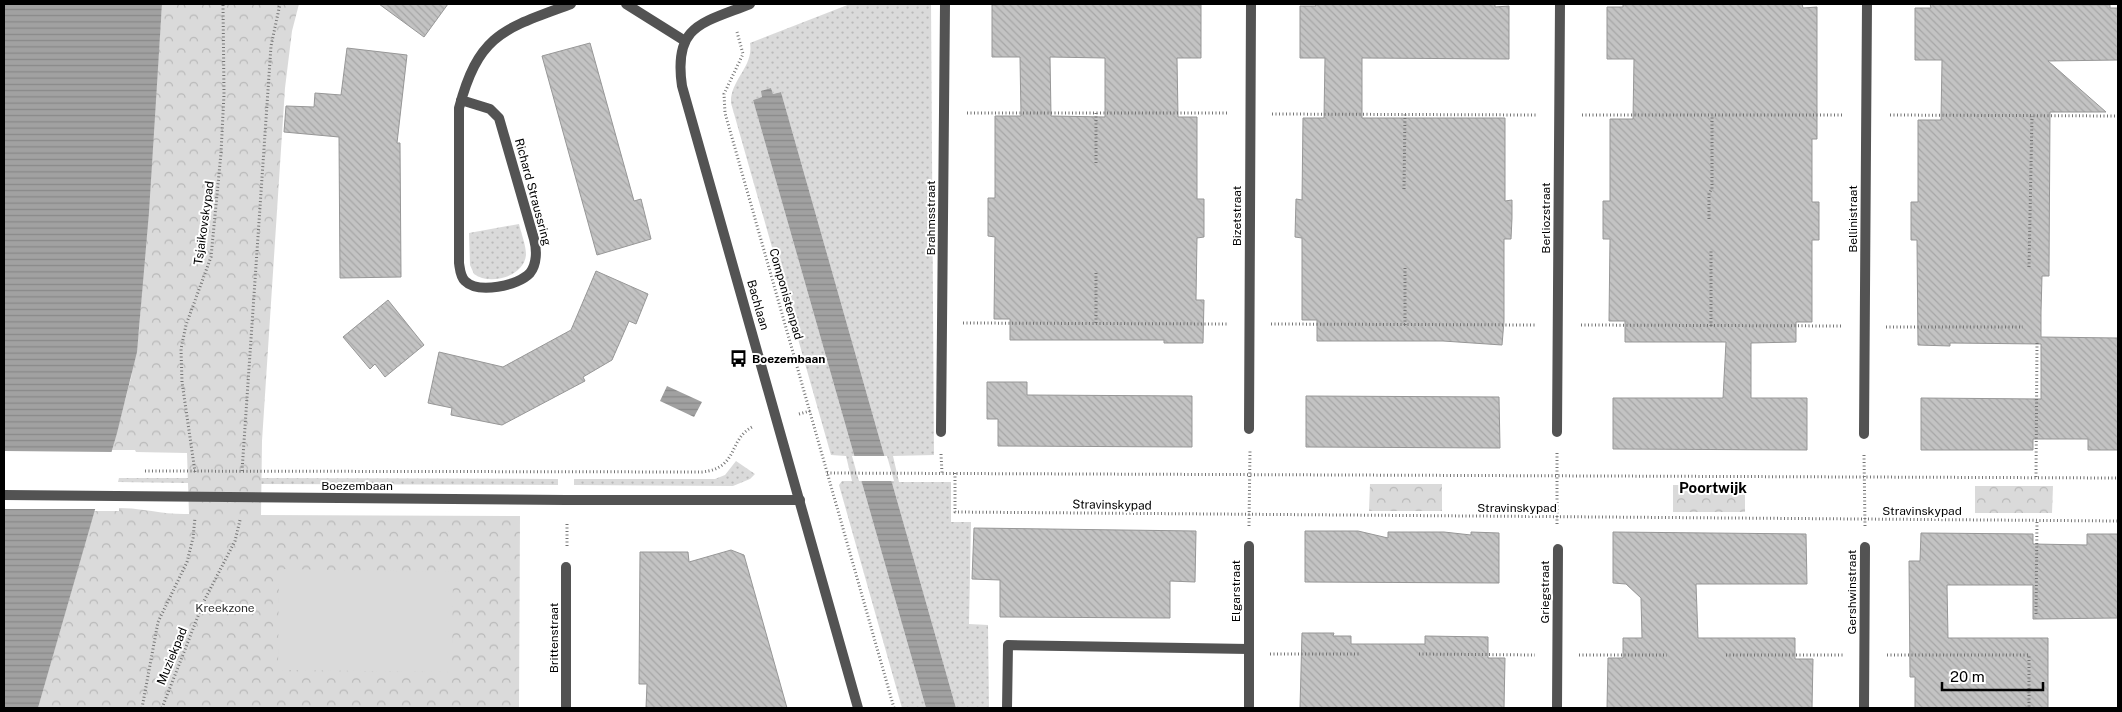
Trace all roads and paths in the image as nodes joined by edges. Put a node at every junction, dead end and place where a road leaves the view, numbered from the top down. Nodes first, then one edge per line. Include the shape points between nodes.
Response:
1 (224, 4) edge
2 (280, 4) edge
3 (571, 4) edge
4 (626, 4) edge
5 (750, 4) edge
6 (945, 4) edge
7 (1251, 4) edge
8 (1560, 4) edge
9 (1867, 4) edge
10 (729, 12) junction
11 (684, 41) junction
12 (461, 100) junction
13 (944, 113) junction
14 (1096, 114) junction
15 (1250, 114) junction
16 (1405, 114) junction
17 (1560, 115) junction
18 (1712, 115) junction
19 (1866, 115) junction
20 (2032, 116) junction
21 (2118, 116) edge
22 (1096, 165) dead end
23 (1404, 188) dead end
24 (1709, 219) dead end
25 (1711, 250) dead end
26 (1405, 266) dead end
27 (2030, 267) dead end
28 (1096, 274) dead end
29 (943, 323) junction
30 (1096, 324) junction
31 (1250, 324) junction
32 (1405, 325) junction
33 (1558, 325) junction
34 (1711, 326) junction
35 (1865, 326) junction
36 (2023, 327) dead end
37 (2037, 342) dead end
38 (810, 411) junction
39 (778, 420) junction
40 (1249, 429) dead end
41 (941, 432) dead end
42 (1557, 432) dead end
43 (1864, 434) dead end
44 (195, 470) junction
45 (242, 470) junction
46 (140, 471) dead end
47 (828, 473) junction
48 (955, 473) junction
49 (1250, 474) junction
50 (1557, 476) junction
51 (1864, 477) junction
52 (2036, 478) junction
53 (2118, 478) edge
54 (4, 495) edge
55 (195, 497) junction
56 (241, 498) junction
57 (800, 500) junction
58 (1249, 515) junction
59 (1557, 517) junction
60 (1865, 519) junction
61 (2036, 520) junction
62 (2118, 521) edge
63 (1249, 546) joint
64 (1865, 547) joint
65 (1558, 550) joint
66 (566, 567) dead end
67 (2036, 614) dead end
68 (1249, 651) junction
69 (1360, 654) dead end
70 (1726, 655) dead end
71 (1865, 655) junction
72 (142, 708) edge
73 (162, 708) edge
74 (566, 708) edge
75 (858, 708) edge
76 (894, 708) edge
77 (1007, 708) edge
78 (1249, 708) edge
79 (1557, 708) edge
80 (1864, 708) edge
81 (2029, 708) edge

1 - 44 path, Tsjaikovskypad via 224,94 211,257 186,325 180,355
2 - 45 path via 273,31 268,88
3 - 12 street, Richard Straussring via 512,28 490,42 476,60
4 - 11 street
5 - 10 street
6 - 13 street, Brahmsstraat
7 - 15 street, Bizetstraat
8 - 17 street, Berliozstraat
9 - 19 street, Bellinistraat
10 - 11 street via 699,24
10 - 38 path, Componistenpad via 743,54 725,88 725,113
11 - 39 street, Bachlaan via 679,66 682,86
12 - 12 street, Richard Straussring via 490,110 498,118 534,239 536,253 530,273 506,285 477,286 464,280 460,272 458,124
13 - 14 path
13 - 29 street, Brahmsstraat
14 - 15 path
14 - 22 path
15 - 16 path
15 - 31 street, Bizetstraat
16 - 17 path
16 - 23 path
17 - 18 path
17 - 33 street, Berliozstraat
18 - 19 path
18 - 24 path
19 - 20 path
19 - 35 street, Bellinistraat
20 - 21 path
20 - 27 path
25 - 34 path
26 - 32 path
28 - 30 path
29 - 30 path
29 - 41 street, Brahmsstraat
30 - 31 path
31 - 32 path
31 - 40 street, Bizetstraat
32 - 33 path
33 - 34 path
33 - 42 street, Berliozstraat
34 - 35 path
35 - 36 path
35 - 43 street, Bellinistraat
37 - 52 path
38 - 39 path, Boezembaan
38 - 47 path, Componistenpad
39 - 45 path, Boezembaan via 749,429 724,465 702,472
39 - 57 street, Bachlaan
44 - 45 path, Boezembaan
44 - 46 path, Boezembaan
44 - 55 path, Muziekpad
45 - 56 path, Muziekpad
47 - 48 path
47 - 76 path, Componistenpad
48 - 49 path
48 - 58 path, Stravinskypad via 955,512
49 - 50 path
49 - 58 path, Elgarstraat
50 - 51 path
50 - 59 path, Griegstraat
51 - 52 path
51 - 60 path, Gershwinstraat
52 - 53 path
54 - 55 street, Boezembaan
55 - 56 street, Boezembaan
55 - 72 path, Muziekpad via 194,532 189,555 158,622
56 - 57 street, Boezembaan
56 - 73 path, Muziekpad via 235,541 204,601
57 - 75 street, Bachlaan
58 - 59 path, Stravinskypad
58 - 63 path, Elgarstraat
59 - 60 path, Stravinskypad
59 - 65 path, Griegstraat
60 - 61 path, Stravinskypad
60 - 64 path, Gershwinstraat
61 - 62 path, Stravinskypad
61 - 67 path
63 - 68 street, Elgarstraat
64 - 71 street, Gershwinstraat
65 - 79 street, Griegstraat
66 - 74 street, Brittenstraat
68 - 69 path
68 - 77 street via 1008,646
68 - 78 street, Elgarstraat
70 - 71 path
71 - 80 street, Gershwinstraat
71 - 81 path via 2029,655

